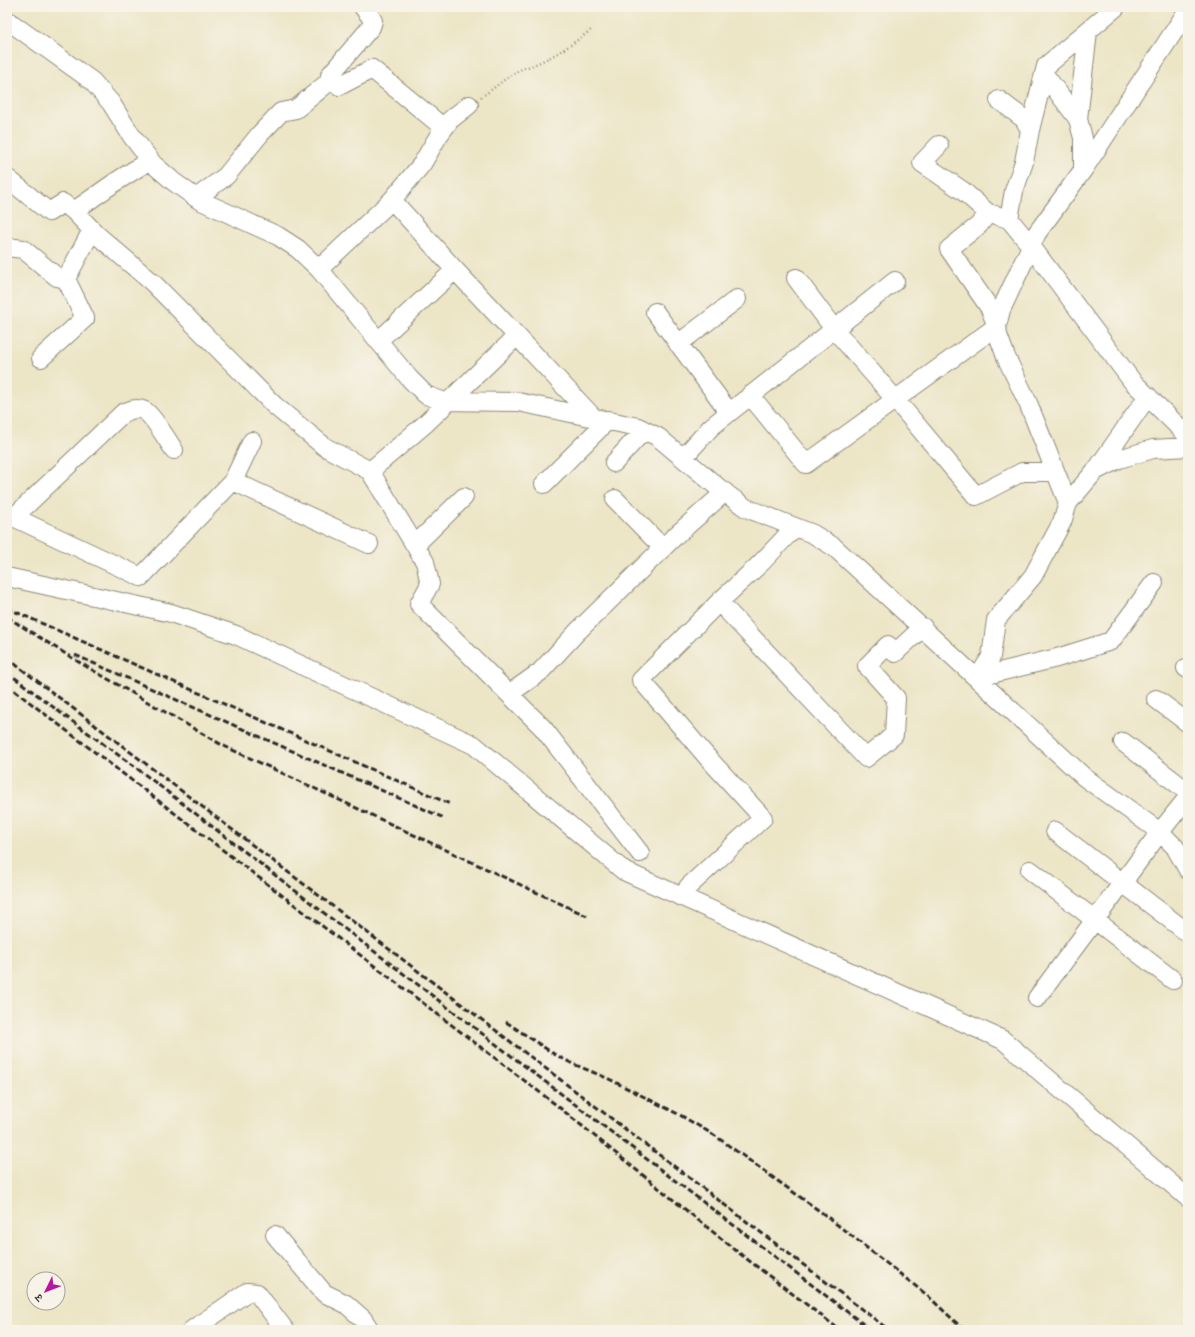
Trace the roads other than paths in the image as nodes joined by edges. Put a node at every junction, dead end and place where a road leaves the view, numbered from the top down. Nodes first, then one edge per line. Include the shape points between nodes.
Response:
1 (363, 7) edge
2 (1116, 7) edge
3 (1188, 10) edge
4 (11, 29) edge
5 (1088, 31) junction
6 (1044, 74) junction
7 (331, 82) junction
8 (1000, 100) dead end
9 (469, 105) road end
10 (1078, 119) junction
11 (444, 128) junction
12 (1030, 130) junction
13 (939, 144) dead end
14 (150, 160) junction
15 (1083, 170) junction
16 (7, 178) edge
17 (196, 198) junction
18 (392, 200) junction
19 (74, 211) junction
20 (988, 213) junction
21 (1009, 219) junction
22 (92, 230) junction
23 (1031, 246) junction
24 (7, 247) edge
25 (319, 269) junction
26 (455, 270) junction
27 (796, 278) dead end
28 (66, 279) junction
29 (895, 281) dead end
30 (737, 299) dead end
31 (655, 312) dead end
32 (997, 326) junction
33 (834, 329) junction
34 (517, 336) junction
35 (378, 341) junction
36 (678, 344) junction
37 (41, 358) dead end
38 (750, 395) junction
39 (1148, 396) junction
40 (895, 399) junction
41 (449, 401) junction
42 (729, 412) junction
43 (601, 419) junction
44 (644, 430) junction
45 (1188, 436) edge
46 (252, 440) dead end
47 (1188, 447) edge
48 (174, 450) dead end
49 (683, 458) junction
50 (614, 463) dead end
51 (370, 471) junction
52 (1095, 471) junction
53 (1055, 472) junction
54 (234, 481) junction
55 (544, 484) dead end
56 (725, 492) junction
57 (464, 498) dead end
58 (615, 500) dead end
59 (1068, 503) junction
60 (10, 516) edge
61 (795, 527) junction
62 (368, 544) dead end
63 (415, 545) junction
64 (663, 548) junction
65 (7, 577) edge
66 (1154, 583) dead end
67 (719, 602) junction
68 (923, 627) junction
69 (978, 677) junction
70 (509, 694) junction
71 (1156, 699) dead end
72 (1188, 723) edge
73 (1123, 742) dead end
74 (1188, 792) edge
75 (1188, 797) edge
76 (1055, 831) dead end
77 (1160, 832) junction
78 (640, 853) dead end
79 (1030, 870) dead end
80 (1188, 870) edge
81 (1122, 883) junction
82 (688, 887) dead end
83 (1095, 920) junction
84 (1188, 933) edge
85 (1174, 980) dead end
86 (1037, 998) dead end
87 (1188, 1198) edge
88 (275, 1235) dead end
89 (192, 1330) edge
90 (285, 1330) edge
91 (370, 1330) edge

1 - 7 street via 373,20 371,27
2 - 5 street
3 - 15 street
4 - 14 street via 92,81 111,103
5 - 6 street via 1046,66
5 - 10 street
6 - 10 street
6 - 12 street
7 - 11 street via 372,69
7 - 17 street via 296,109 281,112 226,176
8 - 12 street via 1024,119
9 - 11 street
10 - 15 street via 1083,138
11 - 18 street via 422,164
12 - 21 street
13 - 20 street via 922,163 964,191
14 - 17 street
14 - 19 street
15 - 23 street via 1037,233
16 - 19 street via 49,212 63,203
17 - 25 street via 278,236 298,249
18 - 25 street
18 - 26 street
19 - 22 street
20 - 21 street
20 - 32 street via 979,225 949,249 989,307
21 - 23 street
22 - 28 street
22 - 51 street via 153,283 275,406 325,447
23 - 32 street via 1001,310
23 - 39 street via 1132,381
24 - 28 street via 23,249 57,277
25 - 35 street
26 - 34 street
26 - 35 street
27 - 33 street
28 - 37 street via 85,318
29 - 33 street
30 - 36 street
31 - 36 street
32 - 40 street
32 - 53 street via 1006,357 1028,403
33 - 38 street
33 - 40 street
34 - 41 street
34 - 43 street
35 - 41 street via 408,378 426,395
36 - 42 street
38 - 40 street via 806,464
38 - 42 street
39 - 45 street
39 - 52 street
40 - 53 street via 976,496 1022,472
41 - 43 street via 518,402
41 - 51 street
42 - 49 street via 711,427
43 - 44 street
43 - 55 street
44 - 49 street via 658,437
44 - 50 street
46 - 54 street
47 - 52 street via 1146,451 1119,459
48 - 60 street via 145,411 134,409 123,413
49 - 56 street
51 - 63 street
52 - 59 street
53 - 59 street
54 - 60 street via 141,577
54 - 62 street
56 - 61 street via 746,508
56 - 64 street
57 - 63 street
58 - 64 street
59 - 69 street via 1062,522 1033,576 996,620 991,657
61 - 67 street
61 - 68 street via 834,546
63 - 70 street via 425,562 430,584 419,604
64 - 70 street via 540,672
65 - 87 street via 171,613 236,635 474,745 624,871 1002,1040
66 - 69 street via 1111,641 1057,658
67 - 68 street via 866,758 894,735 896,698 867,666 888,646 895,652
67 - 82 street via 641,680 763,818
68 - 69 street
69 - 77 street via 1084,777
70 - 78 street via 543,728
71 - 72 street
73 - 74 street
75 - 77 street
76 - 81 street
77 - 80 street via 1176,848
77 - 81 street
79 - 83 street
81 - 83 street
81 - 84 street
83 - 85 street
83 - 86 street
88 - 91 street via 324,1293 346,1304 363,1319
89 - 90 street via 247,1292 257,1293

